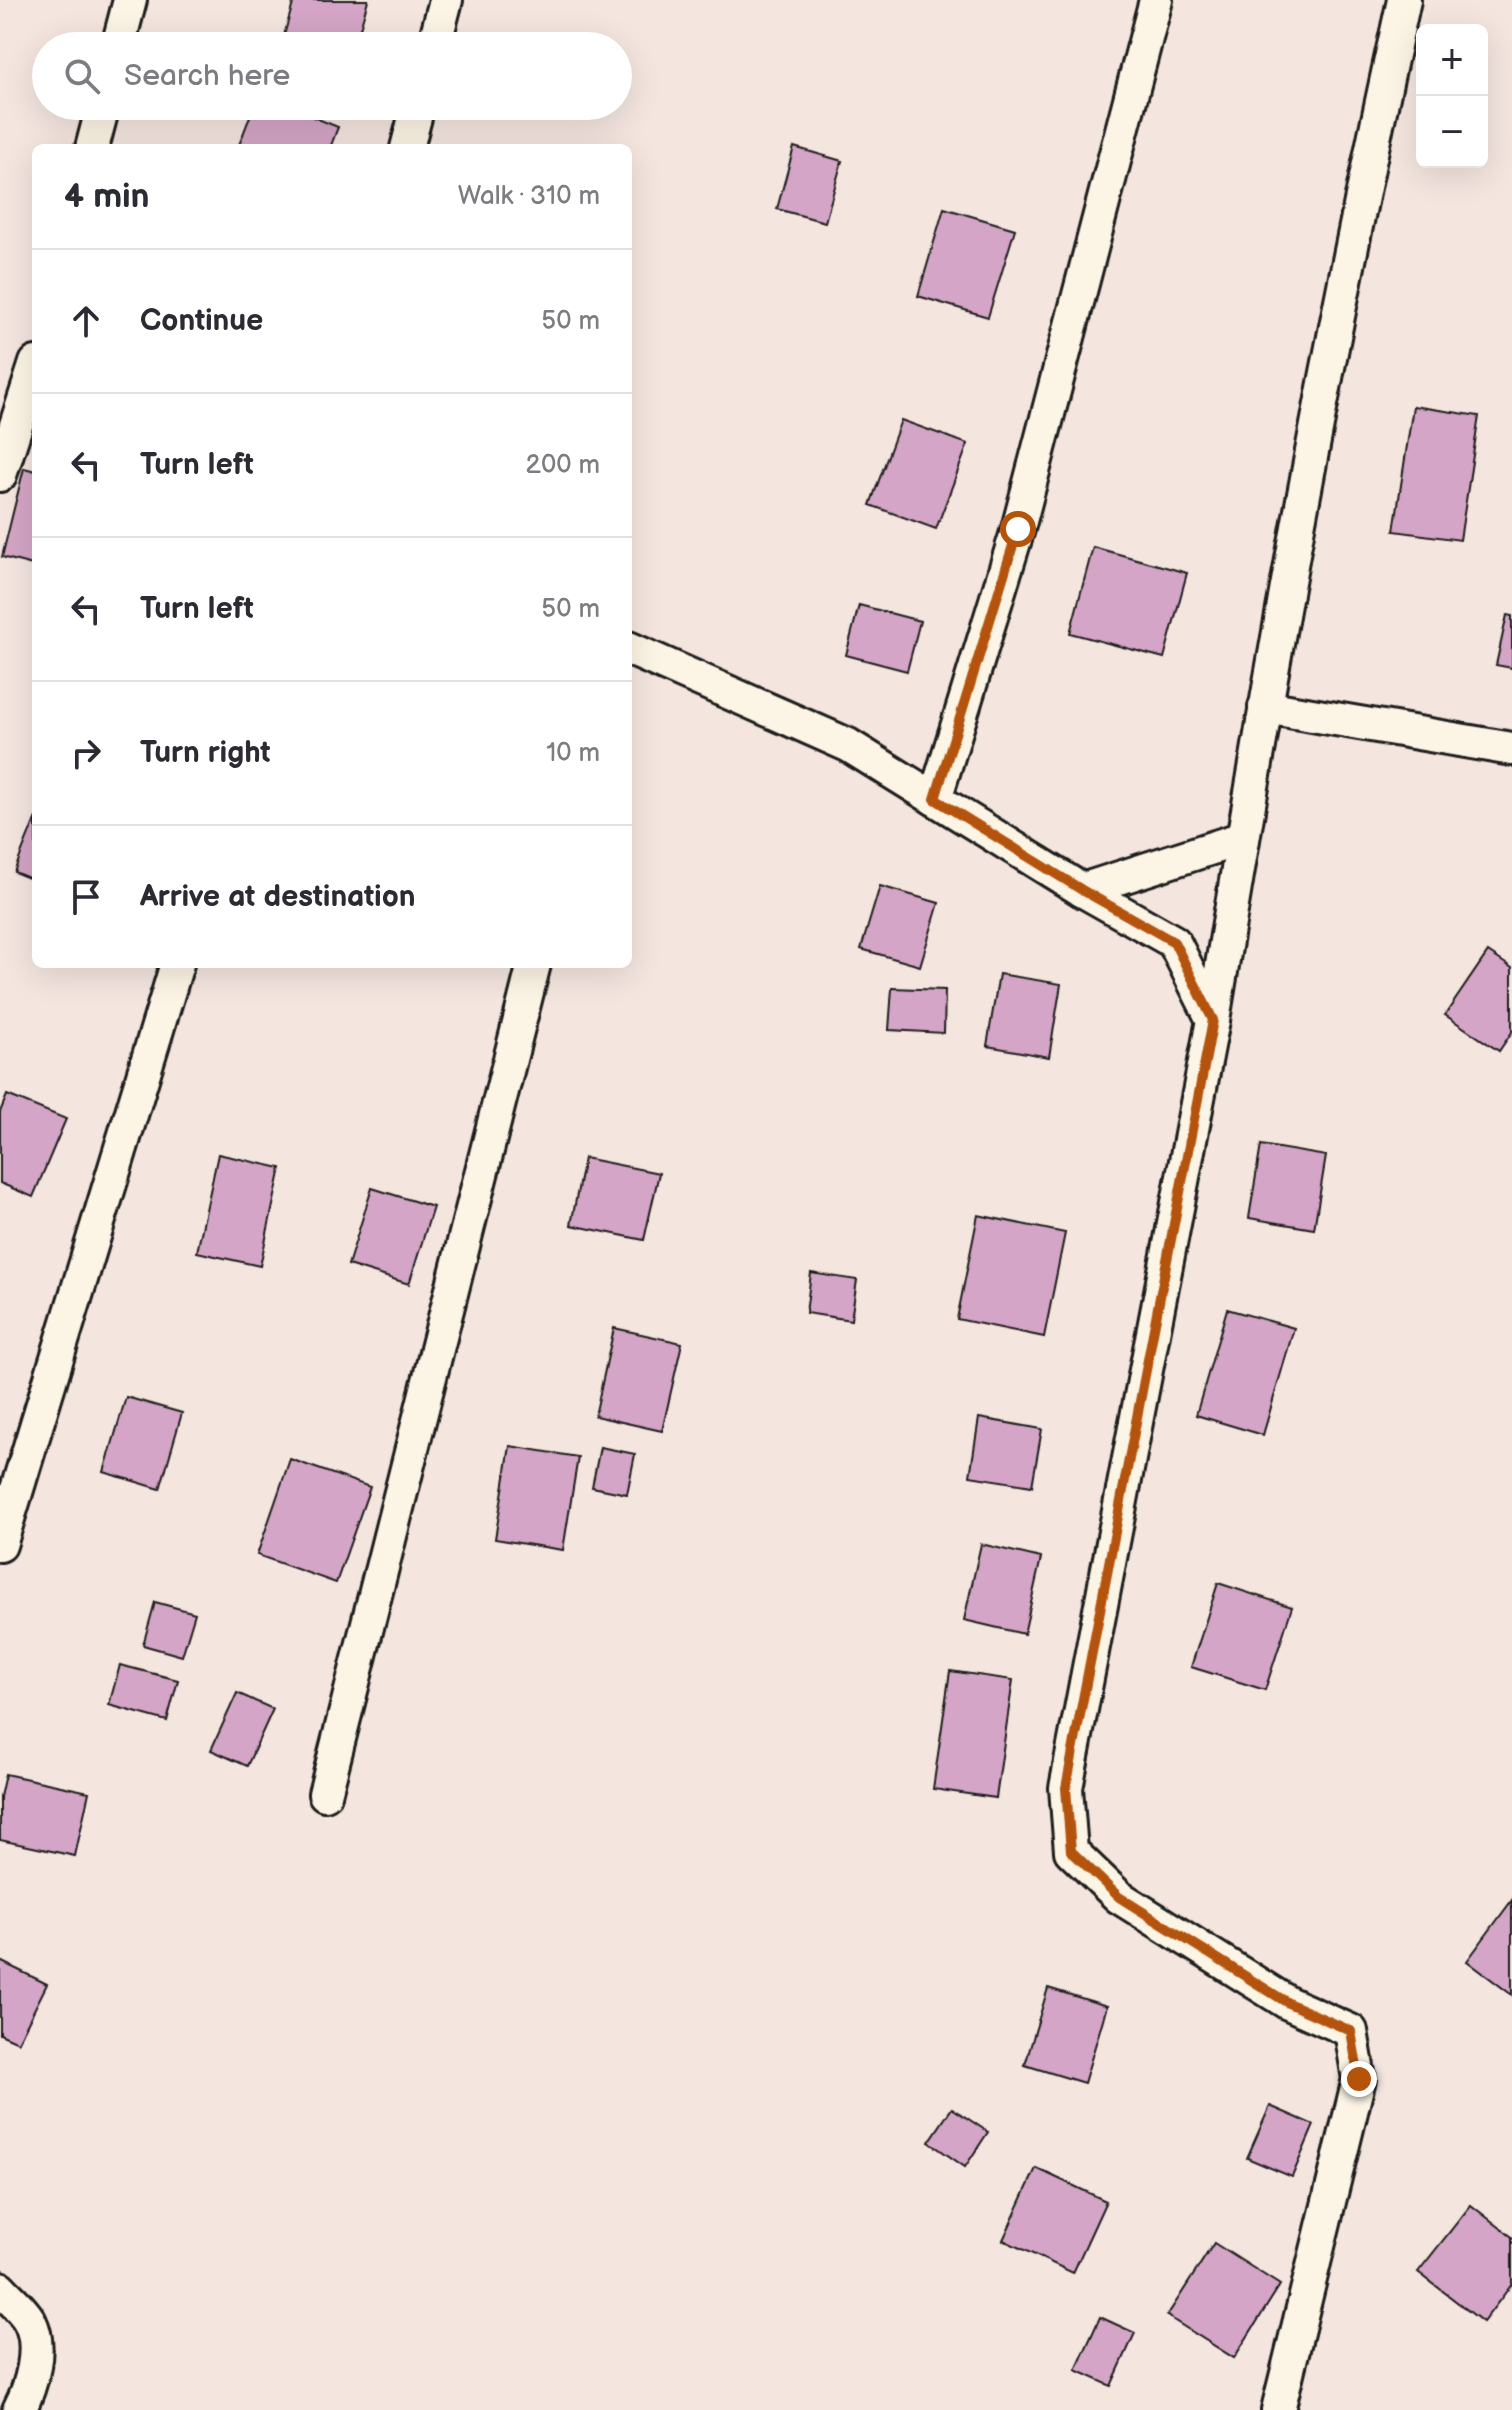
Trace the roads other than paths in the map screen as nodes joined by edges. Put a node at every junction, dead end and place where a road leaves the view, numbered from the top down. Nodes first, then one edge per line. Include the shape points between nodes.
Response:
1 (130, 0) edge
2 (446, 0) edge
3 (1156, 0) edge
4 (1404, 0) edge
5 (122, 32) edge
6 (438, 32) edge
7 (99, 120) edge
8 (414, 120) edge
9 (93, 144) edge
10 (408, 144) edge
11 (32, 375) edge
12 (0, 475) edge
13 (632, 650) edge
14 (1265, 707) junction
15 (1512, 749) edge
16 (935, 799) junction
17 (1243, 838) junction
18 (1082, 890) junction
19 (176, 968) edge
20 (533, 968) edge
21 (1213, 1020) junction
22 (0, 1545) edge
23 (325, 1794) dead end
24 (0, 2288) edge
25 (19, 2410) edge
26 (1278, 2410) edge

1 - 5 street
2 - 6 street
3 - 16 street via 1018,529
4 - 14 street via 1356,218
7 - 9 street
8 - 10 street
11 - 12 street
13 - 16 street via 848,745
14 - 15 street
14 - 17 street
16 - 18 street
17 - 18 street
17 - 21 street
18 - 21 street via 1174,942
19 - 22 street
20 - 23 street
21 - 26 street via 1066,1788 1071,1851 1119,1897 1288,2003 1351,2031 1359,2079
24 - 25 street via 30,2322 36,2352

